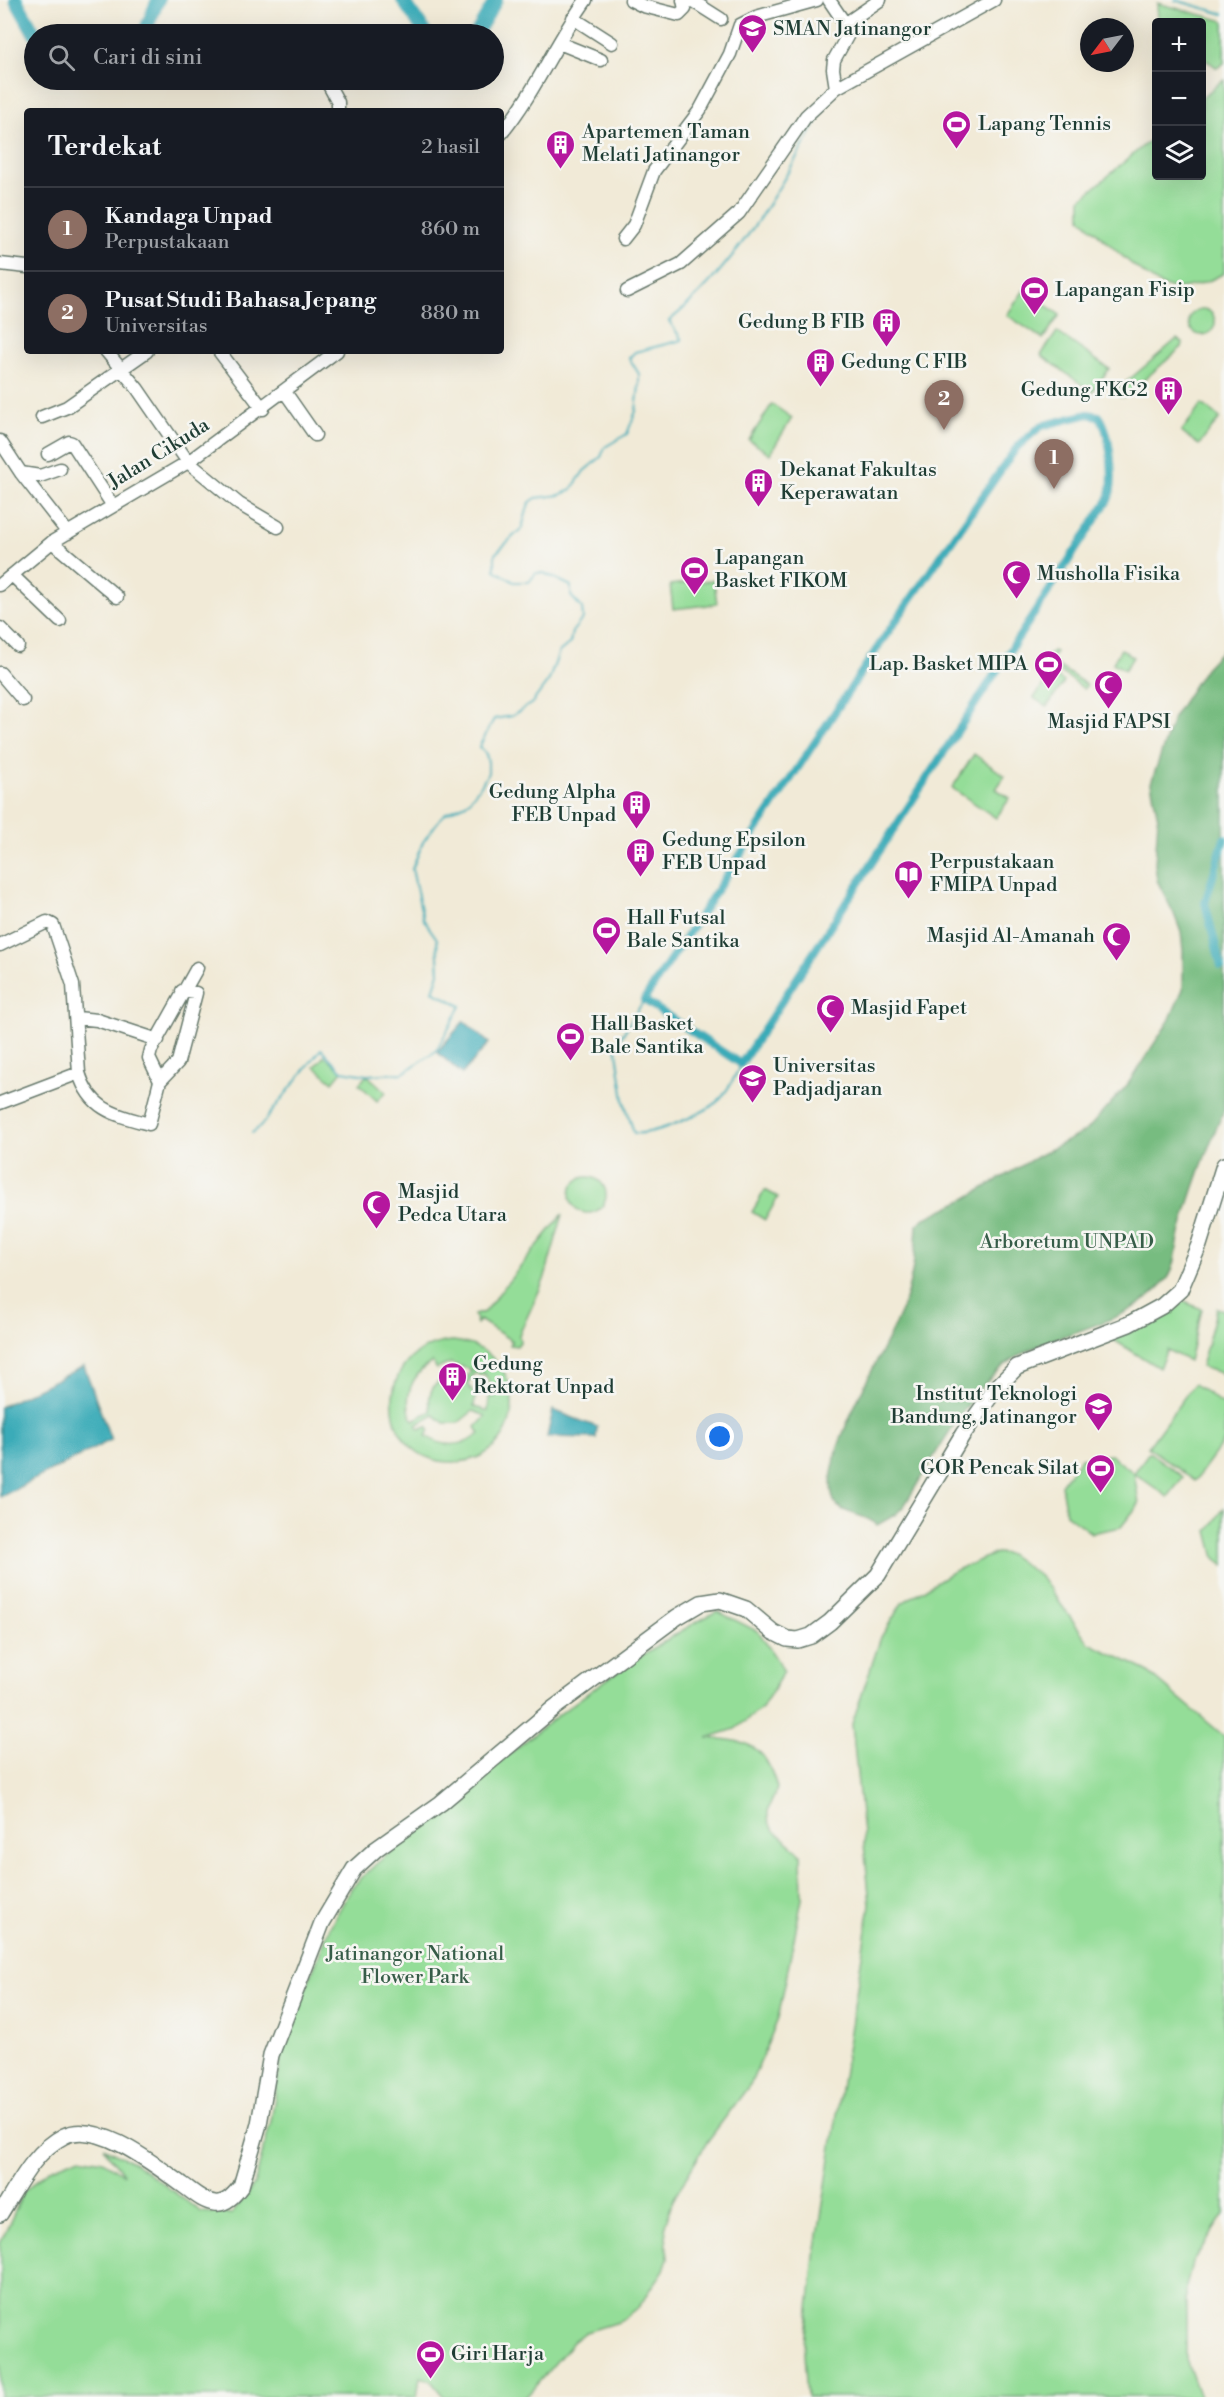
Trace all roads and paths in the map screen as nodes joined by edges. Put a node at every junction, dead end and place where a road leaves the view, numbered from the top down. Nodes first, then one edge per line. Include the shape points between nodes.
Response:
1 (586, 0) edge
2 (631, 0) edge
3 (684, 0) edge
4 (691, 0) edge
5 (817, 0) edge
6 (829, 0) edge
7 (880, 0) edge
8 (994, 0) edge
9 (573, 18) junction
10 (721, 20) dead end
11 (845, 24) junction
12 (559, 43) junction
13 (612, 43) dead end
14 (601, 60) dead end
15 (836, 87) junction
16 (331, 90) edge
17 (338, 108) edge
18 (504, 130) edge
19 (623, 239) dead end
20 (0, 264) edge
21 (24, 267) edge
22 (627, 291) dead end
23 (108, 354) edge
24 (221, 354) edge
25 (333, 354) edge
26 (129, 355) edge
27 (121, 369) junction
28 (285, 392) junction
29 (263, 409) junction
30 (42, 417) dead end
31 (315, 435) dead end
32 (0, 441) edge
33 (48, 454) dead end
34 (188, 462) junction
35 (60, 469) dead end
36 (21, 473) junction
37 (113, 506) junction
38 (278, 527) dead end
39 (68, 533) junction
40 (52, 542) junction
41 (12, 575) junction
42 (0, 585) edge
43 (117, 597) dead end
44 (60, 621) dead end
45 (0, 628) edge
46 (18, 645) dead end
47 (0, 673) edge
48 (23, 700) dead end
49 (0, 945) edge
50 (197, 969) dead end
51 (182, 991) junction
52 (77, 1018) junction
53 (158, 1040) junction
54 (79, 1073) junction
55 (160, 1081) junction
56 (0, 1103) edge
57 (1224, 1166) edge
58 (0, 2214) edge

1 - 9 street
2 - 3 street via 679,15 685,9
4 - 10 street
5 - 19 street via 740,25 730,54 700,110 654,171 634,225
6 - 11 street
7 - 11 street
8 - 15 street
9 - 12 street
9 - 13 street
11 - 15 street via 849,34 834,60
12 - 14 street
12 - 18 street
15 - 22 street via 806,116 739,213 681,264
16 - 17 street
20 - 21 street
23 - 27 street
24 - 29 street
25 - 28 street, Jalan Cikuda
26 - 27 street
27 - 30 street via 67,407
27 - 34 street
28 - 29 street, Jalan Cikuda
28 - 31 street
29 - 34 street, Jalan Cikuda
32 - 36 street
33 - 37 street via 72,443
34 - 37 street, Jalan Cikuda
34 - 38 street via 239,504
35 - 36 street via 40,476
36 - 39 street
37 - 39 street, Jalan Cikuda
39 - 40 street, Jalan Cikuda
40 - 41 street, Jalan Cikuda
40 - 43 street
41 - 42 street, Jalan Cikuda
41 - 44 street
45 - 46 street
47 - 48 street
49 - 52 street via 51,923 74,985
50 - 51 street
51 - 53 street
51 - 55 street via 196,993 178,1062
52 - 53 street via 98,1020
52 - 54 street
53 - 55 street via 149,1058
54 - 55 street via 92,1100 114,1114 149,1124
54 - 56 street
57 - 58 main road via 1180,1290 1162,1306 1129,1324 1017,1367 997,1387 963,1434 878,1575 830,1622 811,1636 787,1640 746,1609 720,1600 701,1603 554,1708 441,1803 354,1869 322,1923 271,2055 259,2124 241,2186 235,2194 214,2204 115,2142 74,2132 62,2137 33,2163

